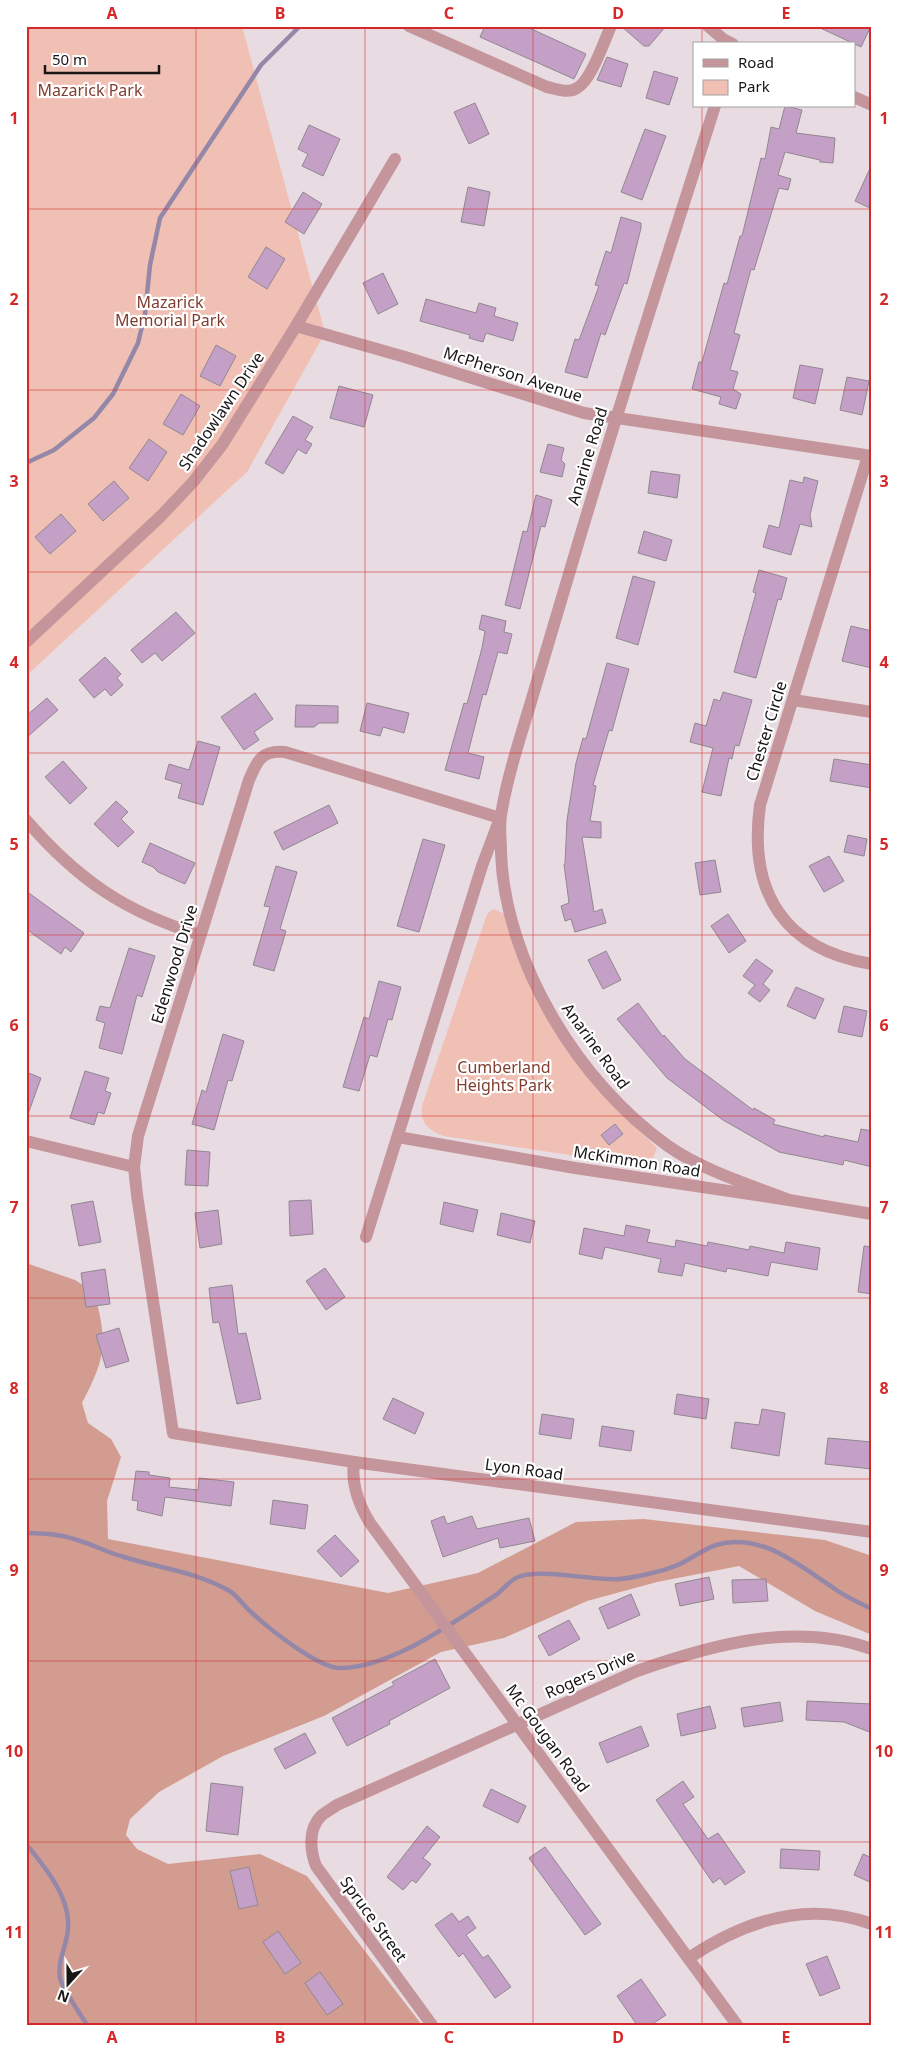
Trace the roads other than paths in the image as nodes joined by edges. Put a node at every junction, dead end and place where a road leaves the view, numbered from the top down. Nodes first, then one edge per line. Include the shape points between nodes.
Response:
1 (409, 26) edge
2 (611, 26) edge
3 (708, 26) edge
4 (729, 42) edge
5 (856, 98) edge
6 (872, 104) edge
7 (714, 108) edge
8 (394, 159) dead end
9 (296, 326) junction
10 (615, 418) junction
11 (870, 456) edge
12 (26, 642) edge
13 (792, 700) junction
14 (872, 712) edge
15 (500, 818) junction
16 (26, 820) edge
17 (200, 936) junction
18 (872, 964) edge
19 (398, 1136) junction
20 (26, 1141) edge
21 (134, 1167) junction
22 (789, 1200) junction
23 (872, 1214) edge
24 (366, 1237) dead end
25 (173, 1433) joint
26 (354, 1462) junction
27 (872, 1532) edge
28 (872, 1649) edge
29 (518, 1724) junction
30 (315, 1826) joint
31 (872, 1924) edge
32 (689, 1958) junction
33 (432, 2025) edge
34 (737, 2025) edge

1 - 2 street via 565,91 578,88 587,78
3 - 4 street
5 - 6 street
7 - 10 street, Anarine Road
8 - 9 street, Shadowlawn Drive
9 - 10 street, McPherson Avenue via 584,413
9 - 12 street, Shadowlawn Drive via 222,445 194,482 162,516
10 - 11 street, McPherson Avenue
10 - 15 street, Anarine Road via 518,744
11 - 13 street, Chester Circle
13 - 14 street
13 - 18 street, Chester Circle via 760,806 757,847 764,881 780,915 811,944 836,956
15 - 17 street, Edenwood Drive via 285,752 265,754 257,761 249,780
15 - 19 street, Anarine Road via 479,875
15 - 22 street, Anarine Road via 502,874 516,935 531,974 572,1047 597,1080 633,1118 670,1148 709,1169
16 - 17 street via 70,867 95,886 150,917
17 - 21 street, Edenwood Drive via 138,1136
19 - 22 street, McKimmon Road via 575,1168
19 - 24 street, Anarine Road
20 - 21 street
21 - 25 street, Edenwood Drive
22 - 23 street, McKimmon Road
25 - 26 street, Lyon Road
26 - 27 street, Lyon Road
26 - 29 street, Mc Gougan Road via 352,1475 357,1495 370,1523
28 - 29 street, Rogers Drive via 810,1636 768,1638 717,1646 637,1671
29 - 30 street, Rogers Drive via 337,1805 320,1817
29 - 32 street, Mc Gougan Road
30 - 33 street, Spruce Street via 310,1846 316,1866
31 - 32 street via 830,1914 788,1915 738,1929
32 - 34 street, Mc Gougan Road

